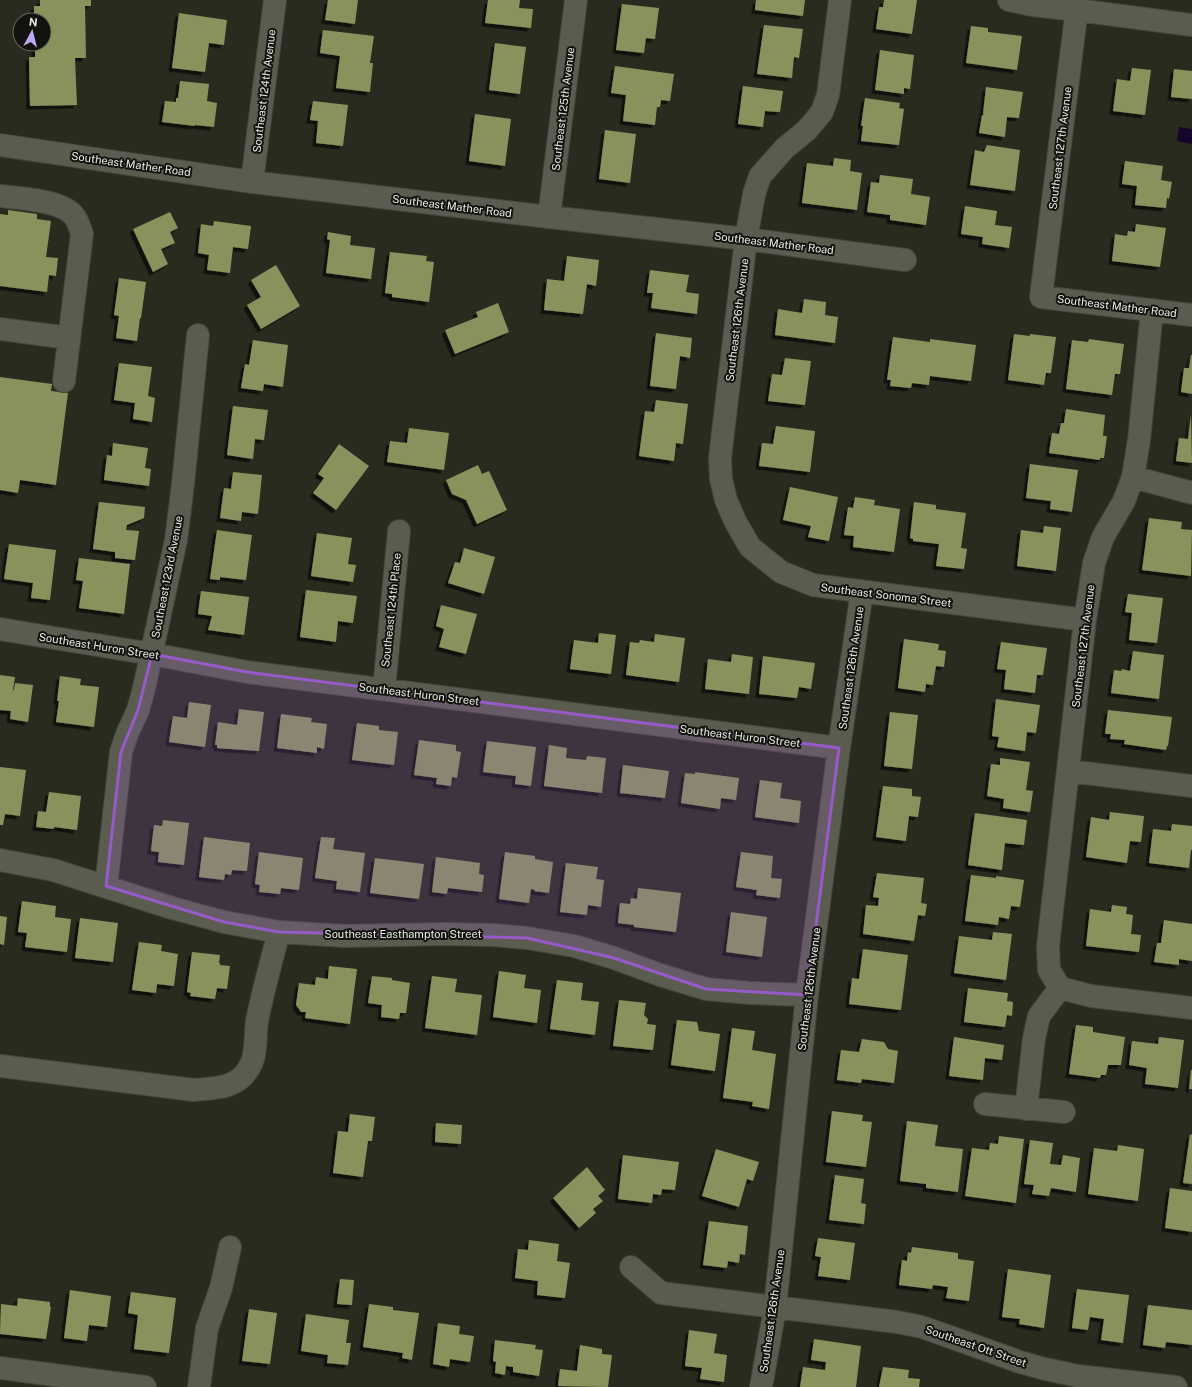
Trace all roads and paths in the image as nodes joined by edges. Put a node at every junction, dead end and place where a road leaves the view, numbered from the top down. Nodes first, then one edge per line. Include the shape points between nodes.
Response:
1 (275, 0) edge
2 (576, 0) edge
3 (840, 0) edge
4 (1008, 0) edge
5 (1078, 5) edge
6 (1192, 25) edge
7 (0, 145) edge
8 (252, 182) junction
9 (0, 196) edge
10 (549, 217) junction
11 (746, 239) junction
12 (905, 260) dead end
13 (1041, 297) joint
14 (1152, 310) junction
15 (1192, 315) edge
16 (0, 329) edge
17 (198, 335) dead end
18 (69, 338) junction
19 (64, 381) dead end
20 (1132, 477) junction
21 (1192, 493) edge
22 (726, 500) joint
23 (399, 531) dead end
24 (862, 592) junction
25 (1085, 620) junction
26 (0, 629) edge
27 (152, 654) junction
28 (384, 689) junction
29 (839, 748) junction
30 (1069, 771) junction
31 (1192, 786) edge
32 (0, 860) edge
33 (106, 886) junction
34 (279, 932) junction
35 (1060, 988) junction
36 (807, 995) junction
37 (1192, 1008) edge
38 (0, 1066) edge
39 (986, 1104) dead end
40 (1026, 1109) junction
41 (1064, 1112) dead end
42 (230, 1247) dead end
43 (632, 1267) dead end
44 (775, 1308) junction
45 (0, 1368) edge
46 (145, 1387) edge
47 (199, 1387) edge
48 (761, 1387) edge
49 (1176, 1387) edge

1 - 8 street, Southeast 124th Avenue
2 - 10 street, Southeast 125th Avenue
3 - 11 street, Southeast 126th Avenue via 828,95 822,112 760,176
4 - 5 street via 1032,5
5 - 6 street
5 - 13 street, Southeast 127th Avenue
7 - 8 street, Southeast Mather Road
8 - 10 street, Southeast Mather Road
9 - 18 street via 41,200 59,206 74,216 82,234
10 - 11 street, Southeast Mather Road
11 - 12 street, Southeast Mather Road
11 - 22 street, Southeast 126th Avenue via 720,458
13 - 14 street, Southeast Mather Road
14 - 15 street, Southeast Mather Road
14 - 20 street, Southeast 127th Avenue via 1139,440
16 - 18 street
17 - 27 street, Southeast 123rd Avenue via 176,540
18 - 19 street
20 - 21 street
20 - 25 street, Southeast 127th Avenue via 1124,501 1104,537 1094,563
22 - 24 street, Southeast Sonoma Street via 750,547 782,572 813,585
23 - 28 street, Southeast 124th Place
24 - 25 street, Southeast Sonoma Street
24 - 29 street, Southeast 126th Avenue
25 - 30 street, Southeast 127th Avenue
26 - 27 street, Southeast Huron Street
27 - 28 street, Southeast Huron Street via 247,672
27 - 33 street, Southeast 123rd Avenue via 138,710 121,752
28 - 29 street, Southeast Huron Street
29 - 36 street, Southeast 126th Avenue
30 - 31 street
30 - 35 street, Southeast 127th Avenue via 1048,946 1049,970
32 - 33 street, Southeast Easthampton Street via 53,870
33 - 34 street, Southeast Easthampton Street via 217,920
34 - 36 street, Southeast Easthampton Street via 345,936 445,934 527,938 574,946 706,989
34 - 38 street via 264,986 253,1057 243,1076 234,1083 194,1090
35 - 37 street via 1091,996
35 - 40 street via 1040,1016 1034,1038
36 - 44 street, Southeast 126th Avenue
39 - 40 street
40 - 41 street
42 - 47 street via 221,1288 207,1328
43 - 44 street, Southeast Ott Street via 661,1293
44 - 48 street, Southeast 126th Avenue
44 - 49 street, Southeast Ott Street via 897,1322 922,1327 1045,1369 1078,1376
45 - 46 street

